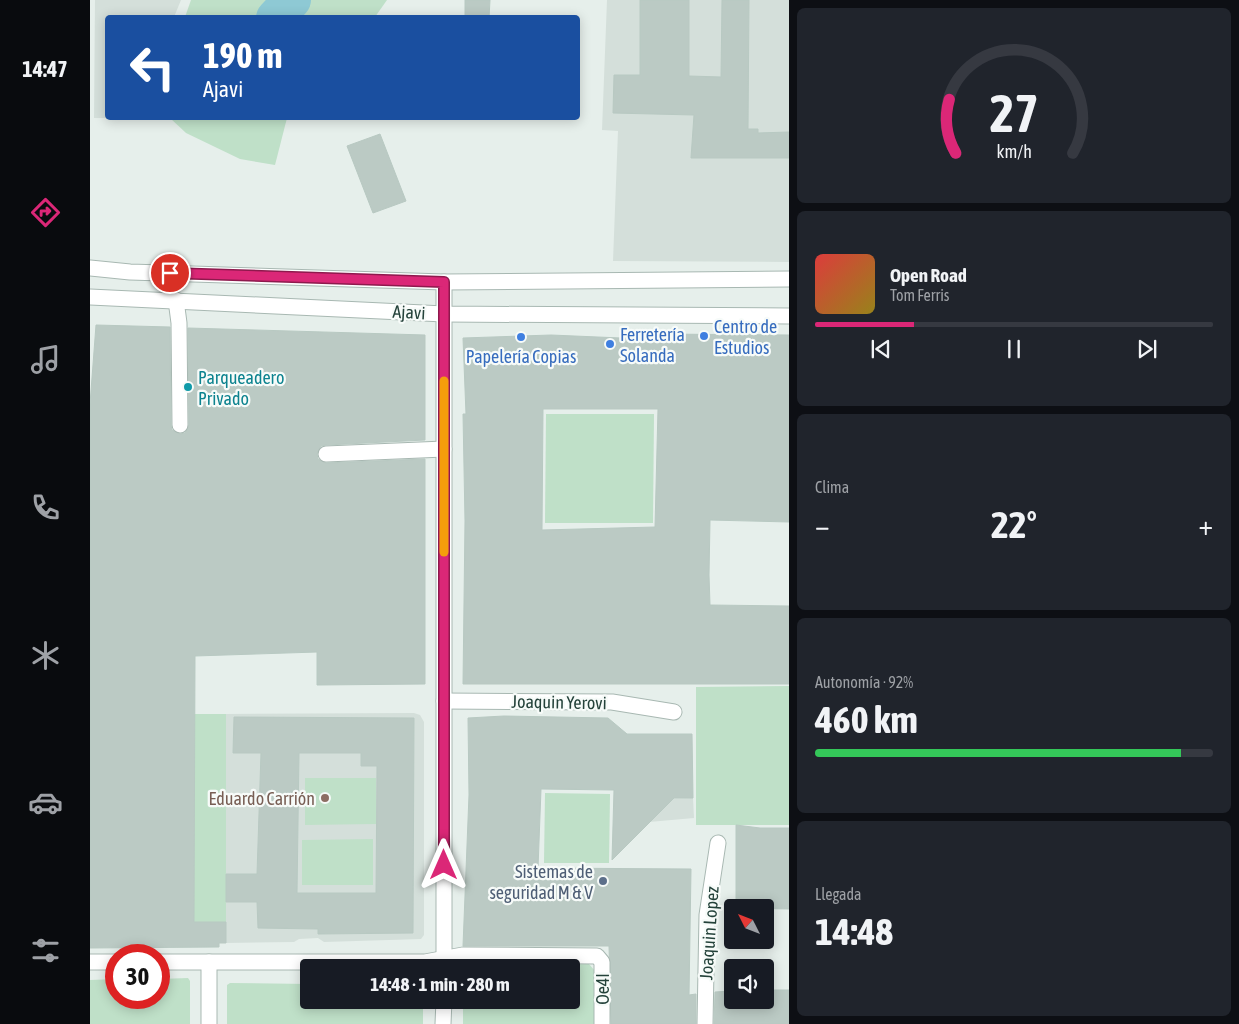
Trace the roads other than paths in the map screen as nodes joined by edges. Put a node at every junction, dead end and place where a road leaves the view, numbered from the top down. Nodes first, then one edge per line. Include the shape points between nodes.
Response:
1 (90, 268) edge
2 (789, 280) edge
3 (444, 282) junction
4 (90, 297) edge
5 (176, 300) junction
6 (444, 314) junction
7 (789, 316) edge
8 (180, 425) dead end
9 (444, 449) junction
10 (326, 454) dead end
11 (444, 701) junction
12 (674, 712) dead end
13 (718, 843) dead end
14 (444, 959) edge
15 (455, 959) edge
16 (90, 962) edge
17 (105, 962) edge
18 (170, 962) edge
19 (209, 962) junction
20 (300, 962) edge
21 (444, 1009) edge
22 (209, 1024) edge
23 (444, 1024) edge
24 (602, 1024) edge
25 (706, 1024) edge

1 - 3 street, Ajavi
2 - 3 street, Ajavi
3 - 6 street
4 - 5 street, Ajavi
5 - 6 street, Ajavi
5 - 8 street
6 - 7 street, Ajavi
6 - 9 street
9 - 10 street
9 - 11 street
11 - 12 street, Joaquin Yerovi via 612,702
11 - 14 street
13 - 25 street, Joaquin Lopez via 708,915
15 - 24 street, Oe4I via 463,956 597,956 602,962
16 - 17 street
18 - 19 street
19 - 20 street
19 - 22 street
21 - 23 street

